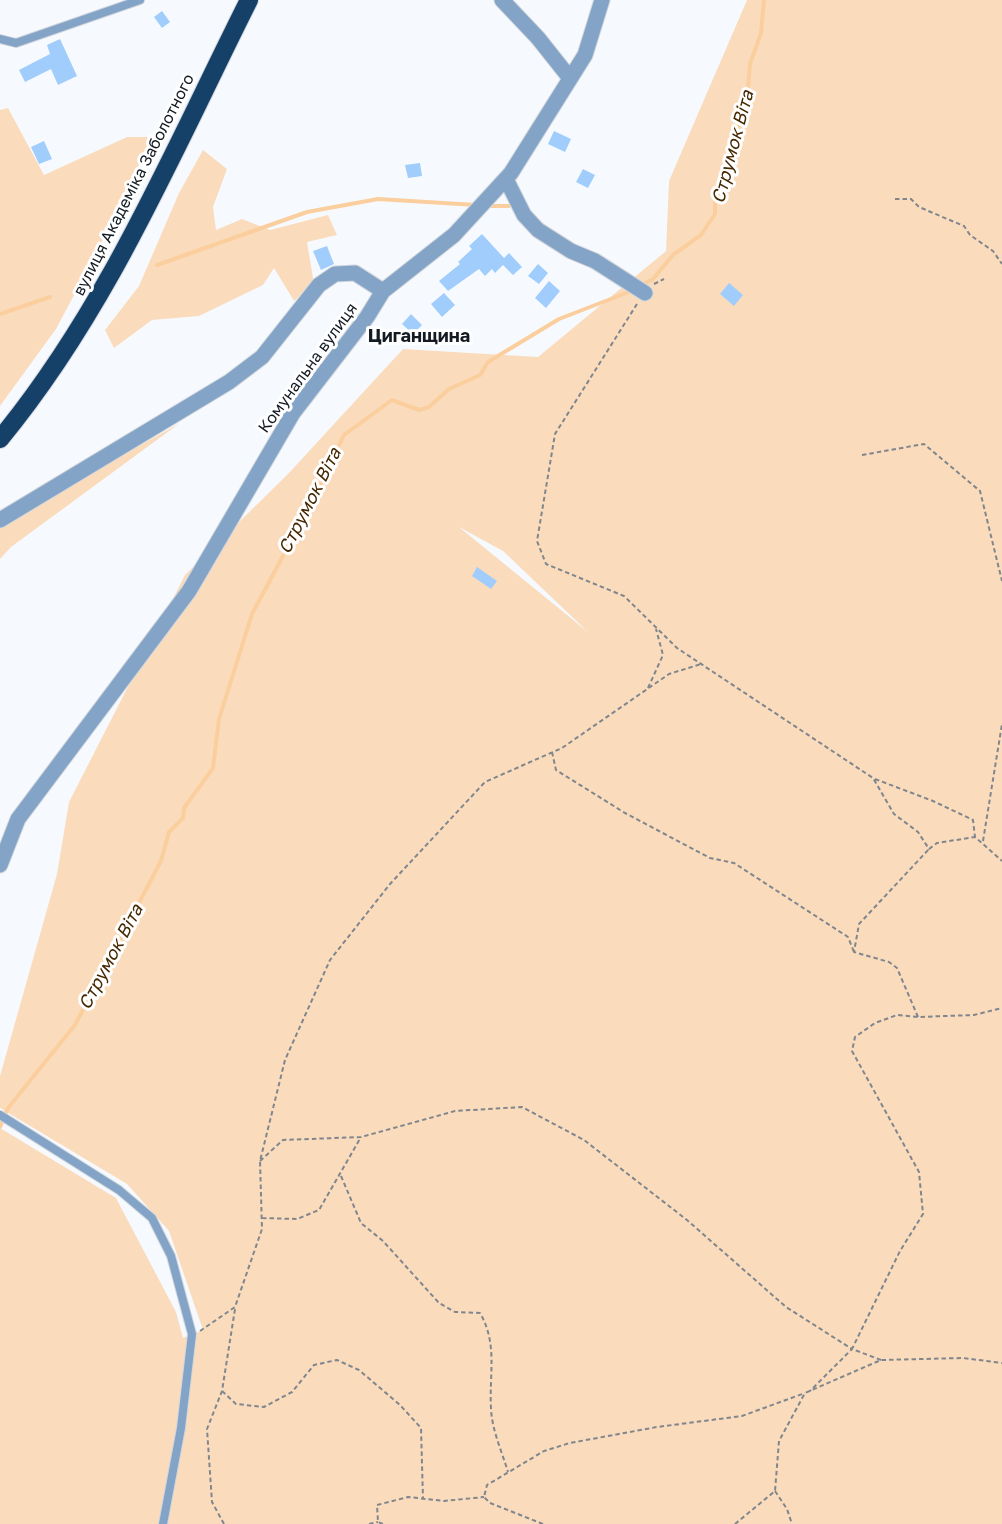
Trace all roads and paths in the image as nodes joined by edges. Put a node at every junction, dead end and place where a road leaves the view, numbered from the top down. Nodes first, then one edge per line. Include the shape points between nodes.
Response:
1 (140, 0) edge
2 (249, 0) edge
3 (502, 0) edge
4 (602, 0) edge
5 (0, 39) edge
6 (569, 76) junction
7 (506, 179) junction
8 (895, 199) dead end
9 (1002, 264) edge
10 (664, 279) dead end
11 (383, 291) junction
12 (645, 293) junction
13 (0, 439) edge
14 (862, 455) dead end
15 (1, 519) edge
16 (1002, 581) edge
17 (655, 626) junction
18 (701, 664) junction
19 (648, 688) junction
20 (1002, 724) edge
21 (552, 752) junction
22 (873, 778) junction
23 (975, 837) junction
24 (983, 841) junction
25 (929, 849) junction
26 (1002, 861) edge
27 (0, 865) edge
28 (854, 952) junction
29 (1002, 1008) edge
30 (918, 1017) junction
31 (0, 1115) edge
32 (361, 1137) junction
33 (260, 1161) junction
34 (341, 1176) junction
35 (262, 1218) junction
36 (235, 1307) junction
37 (192, 1334) junction
38 (852, 1349) junction
39 (881, 1359) junction
40 (1002, 1363) edge
41 (222, 1391) junction
42 (810, 1391) junction
43 (805, 1393) junction
44 (508, 1472) junction
45 (775, 1491) junction
46 (484, 1497) junction
47 (423, 1498) junction
48 (378, 1522) junction
49 (163, 1524) edge
50 (224, 1524) edge
51 (369, 1524) edge
52 (382, 1524) edge
53 (543, 1524) edge
54 (735, 1524) edge
55 (792, 1524) edge

1 - 5 lane via 16,43
2 - 13 highway, вулиця Академіка Заболотного via 97,302 60,361
3 - 6 street
4 - 6 street, Комунальна вулиця via 585,55
6 - 7 street, Комунальна вулиця
7 - 11 street, Комунальна вулиця via 447,240
7 - 12 street via 524,215 538,230
8 - 9 path via 911,200 964,226
10 - 12 path
11 - 15 street via 355,273 335,274 319,285 262,357 230,382
11 - 27 street, Комунальна вулиця via 293,413 189,591 18,819
12 - 17 path via 555,434 537,542 546,564 624,596
14 - 16 path via 924,444 980,491
17 - 18 path
17 - 19 path via 663,655
18 - 19 path via 669,674
18 - 22 path
19 - 21 path
20 - 24 path
21 - 28 path via 556,771 710,858 734,863 848,937
21 - 33 path via 485,782 390,884 330,960 285,1060
22 - 23 path via 973,820
22 - 25 path via 894,814 918,832
23 - 24 path
23 - 25 path via 937,843
24 - 26 path
25 - 28 path via 859,924
28 - 30 path via 897,968
29 - 30 path via 974,1015
30 - 38 path via 897,1015 875,1023 855,1037 852,1051 919,1172 923,1214 900,1251
31 - 37 lane via 118,1190 152,1218 171,1256
32 - 33 path via 283,1140
32 - 34 path
32 - 38 path via 454,1111 522,1107 584,1140 687,1220 786,1307
33 - 35 path
34 - 35 path via 320,1210 297,1219
34 - 44 path via 361,1223 383,1241 439,1303 455,1312 480,1313 488,1327 493,1376 491,1409
35 - 36 path via 262,1229
36 - 37 path
36 - 41 path
37 - 49 lane via 181,1428
38 - 39 path
38 - 42 path
39 - 40 path via 963,1358
39 - 42 path
41 - 47 path via 236,1404 264,1407 292,1392 314,1365 337,1360 359,1370 421,1428
41 - 50 path via 207,1429 212,1502
42 - 43 path
43 - 44 path via 742,1416 570,1443 544,1451
43 - 45 path via 779,1441
44 - 46 path via 487,1485
45 - 54 path
45 - 55 path
46 - 47 path via 444,1501
46 - 53 path
47 - 48 path via 408,1497 376,1505
48 - 51 path
48 - 52 path

